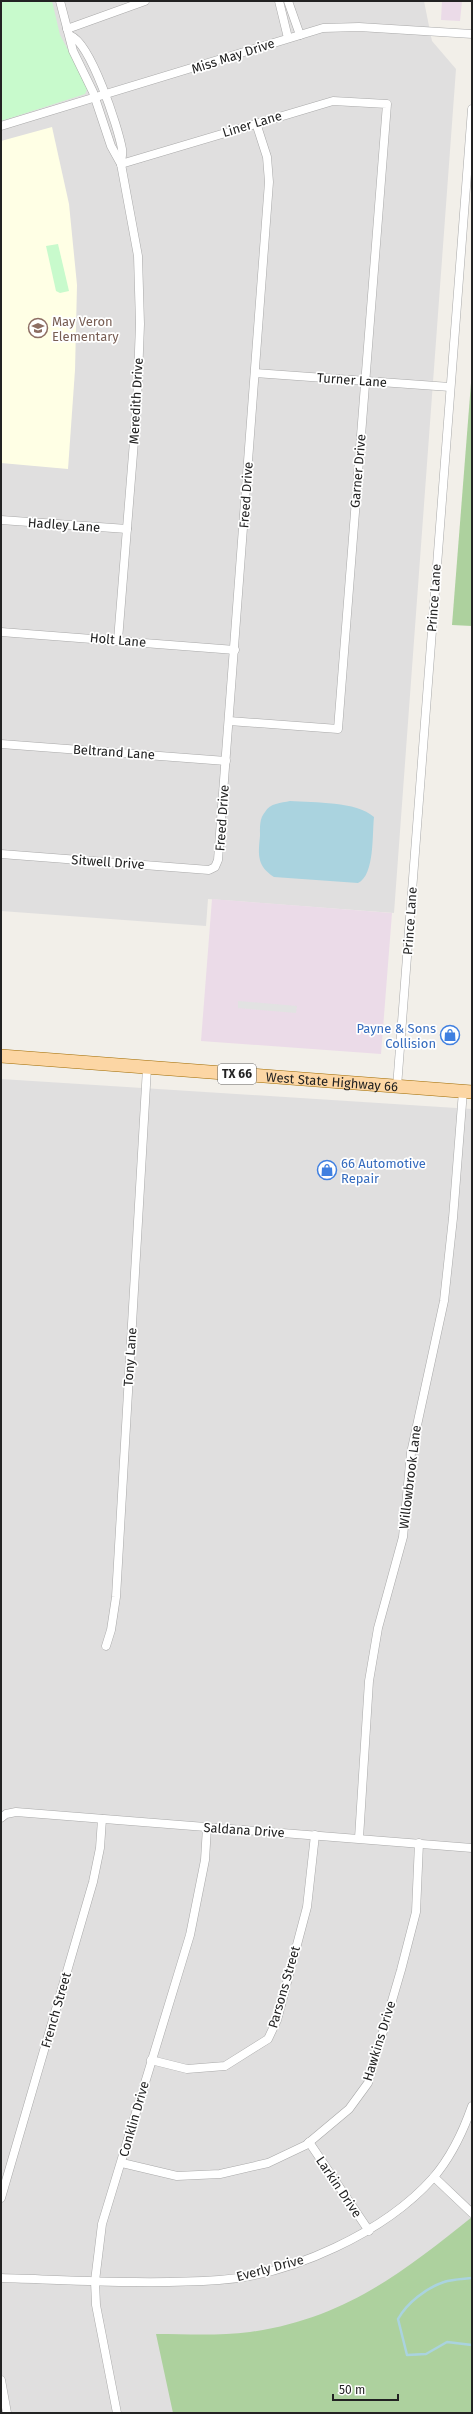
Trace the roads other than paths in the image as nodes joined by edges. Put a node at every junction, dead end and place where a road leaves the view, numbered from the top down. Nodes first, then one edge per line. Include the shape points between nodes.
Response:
1 (60, 1) edge
2 (145, 1) edge
3 (279, 1) edge
4 (288, 1) edge
5 (69, 32) junction
6 (472, 34) edge
7 (300, 35) junction
8 (288, 38) junction
9 (105, 95) junction
10 (96, 98) junction
11 (387, 104) joint
12 (472, 109) edge
13 (256, 123) junction
14 (1, 126) edge
15 (120, 164) junction
16 (255, 373) junction
17 (365, 381) junction
18 (450, 387) junction
19 (1, 520) edge
20 (128, 529) junction
21 (1, 632) edge
22 (118, 640) junction
23 (235, 650) junction
24 (229, 721) junction
25 (1, 744) edge
26 (226, 761) junction
27 (1, 854) edge
28 (215, 867) joint
29 (1, 1056) edge
30 (147, 1068) junction
31 (397, 1087) junction
32 (468, 1092) edge
33 (106, 1646) dead end
34 (1, 1818) edge
35 (102, 1820) junction
36 (207, 1827) junction
37 (315, 1835) junction
38 (359, 1838) junction
39 (419, 1843) junction
40 (472, 1848) edge
41 (151, 2060) junction
42 (472, 2106) edge
43 (309, 2142) junction
44 (122, 2163) junction
45 (434, 2177) junction
46 (1, 2198) edge
47 (472, 2213) edge
48 (368, 2232) junction
49 (1, 2278) edge
50 (95, 2280) junction
51 (1, 2380) edge
52 (7, 2413) edge
53 (117, 2413) edge

1 - 5 street, Meredith Drive
2 - 5 street
3 - 8 street
4 - 7 street
5 - 9 street, Meredith Drive via 84,48
5 - 10 street, Meredith Drive via 73,51
6 - 7 street, Miss May Drive via 342,27 323,28
7 - 8 street, Miss May Drive
8 - 9 street, Miss May Drive
9 - 10 street, Miss May Drive
9 - 15 street, Meredith Drive via 123,151
10 - 14 street, Miss May Drive
10 - 15 street, Meredith Drive via 110,146
11 - 13 street, Liner Lane via 333,102
11 - 17 street, Garner Drive
12 - 18 street, Prince Lane
13 - 15 street, Liner Lane
13 - 16 street, Freed Drive via 267,157 269,182
15 - 20 street, Meredith Drive via 138,256 140,324
16 - 17 street, Turner Lane
16 - 23 street, Freed Drive
17 - 18 street, Turner Lane
17 - 24 street, Garner Drive via 338,729
18 - 31 street, Prince Lane
19 - 20 street, Hadley Lane
20 - 22 street, Meredith Drive
21 - 22 street, Holt Lane
22 - 23 street, Holt Lane
23 - 24 street, Freed Drive
24 - 26 street, Freed Drive
25 - 26 street, Beltrand Lane
26 - 28 street, Freed Drive via 218,860
27 - 28 street, Sitwell Drive via 209,870
29 - 30 main road, West State Highway 66 / TX 66
30 - 31 main road, West State Highway 66 / TX 66
30 - 33 street, Tony Lane via 116,1597 112,1630
31 - 32 main road, West State Highway 66 / TX 66
32 - 38 street, Willowbrook Lane via 444,1301 411,1453 403,1537 382,1616 369,1681
34 - 35 street, Saldana Drive via 16,1812
35 - 36 street, Saldana Drive
35 - 46 street, French Street via 100,1848 93,1882
36 - 37 street, Saldana Drive
36 - 41 street, Conklin Drive via 205,1860 190,1934
37 - 38 street, Saldana Drive
37 - 41 street, Parsons Street via 307,1907 277,2020 268,2040 225,2066 187,2069
38 - 39 street, Saldana Drive
39 - 40 street, Saldana Drive
39 - 43 street, Hawkins Drive via 416,1912 368,2083 349,2109
41 - 44 street, Conklin Drive
42 - 45 street, Everly Drive via 462,2135
43 - 44 street, Hawkins Drive via 268,2163 220,2174 177,2176
43 - 48 street, Larkin Drive
44 - 50 street, Conklin Drive via 102,2224
45 - 47 street
45 - 48 street, Everly Drive via 406,2203
48 - 50 street, Everly Drive via 336,2247 251,2276 220,2280
49 - 50 street, Everly Drive
50 - 53 street, Conklin Drive via 96,2305
51 - 52 street

